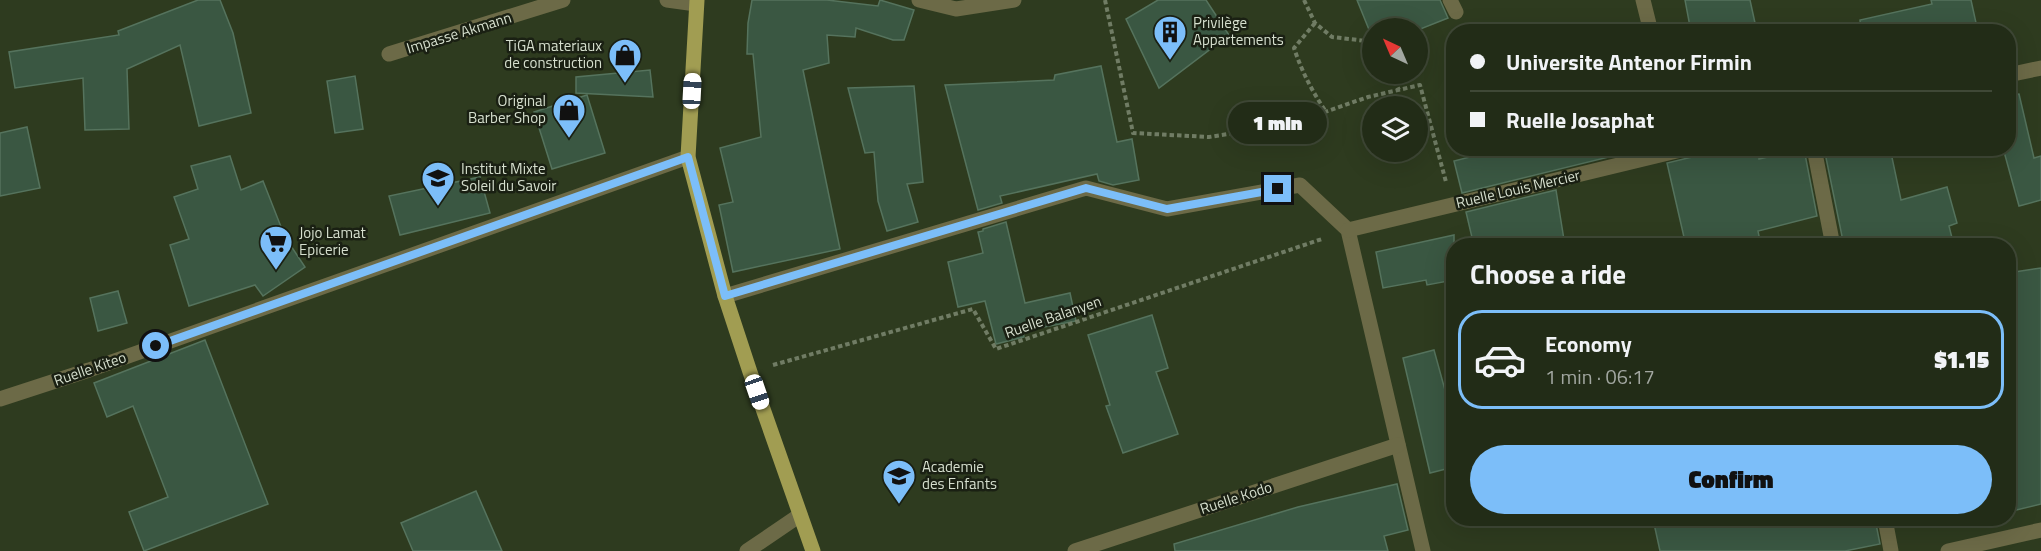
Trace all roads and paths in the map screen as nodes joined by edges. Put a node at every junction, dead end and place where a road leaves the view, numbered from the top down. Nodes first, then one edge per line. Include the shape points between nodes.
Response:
1 (562, 0) edge
2 (667, 0) edge
3 (920, 0) edge
4 (1014, 0) edge
5 (1106, 0) edge
6 (1304, 0) edge
7 (1643, 0) edge
8 (696, 2) edge
9 (1316, 23) junction
10 (1649, 24) edge
11 (1362, 41) edge
12 (389, 54) dead end
13 (2041, 68) edge
14 (2016, 73) edge
15 (1396, 84) edge
16 (1399, 90) junction
17 (1326, 112) junction
18 (1655, 156) edge
19 (1816, 156) edge
20 (688, 157) junction
21 (1453, 205) junction
22 (1348, 230) junction
23 (1831, 238) edge
24 (725, 296) junction
25 (750, 372) junction
26 (0, 399) edge
27 (1398, 445) junction
28 (800, 515) junction
29 (1886, 526) edge
30 (2041, 530) edge
31 (747, 551) edge
32 (813, 551) edge
33 (1075, 551) edge
34 (1423, 551) edge
35 (1891, 551) edge
36 (1948, 551) edge

1 - 12 street, Impasse Akmann
2 - 8 street
3 - 4 street via 956,9
5 - 17 path via 1133,133 1209,136 1287,125
6 - 9 path
7 - 10 street
8 - 20 main road
9 - 11 path via 1332,38
9 - 17 path via 1294,48 1311,90
13 - 14 street
15 - 16 path
16 - 17 path
16 - 21 path via 1420,85
18 - 21 street, Ruelle Louis Mercier
19 - 23 street
20 - 24 main road
20 - 26 street, Ruelle Kiteo
21 - 22 street, Ruelle Louis Mercier
22 - 24 street via 1300,185 1167,209 1086,188
22 - 25 path, Ruelle Balanyen via 996,350 974,309
22 - 27 street
24 - 25 main road
25 - 28 main road
27 - 33 street, Ruelle Kodo
27 - 34 street
28 - 31 street
28 - 32 main road
29 - 35 street
30 - 36 street

